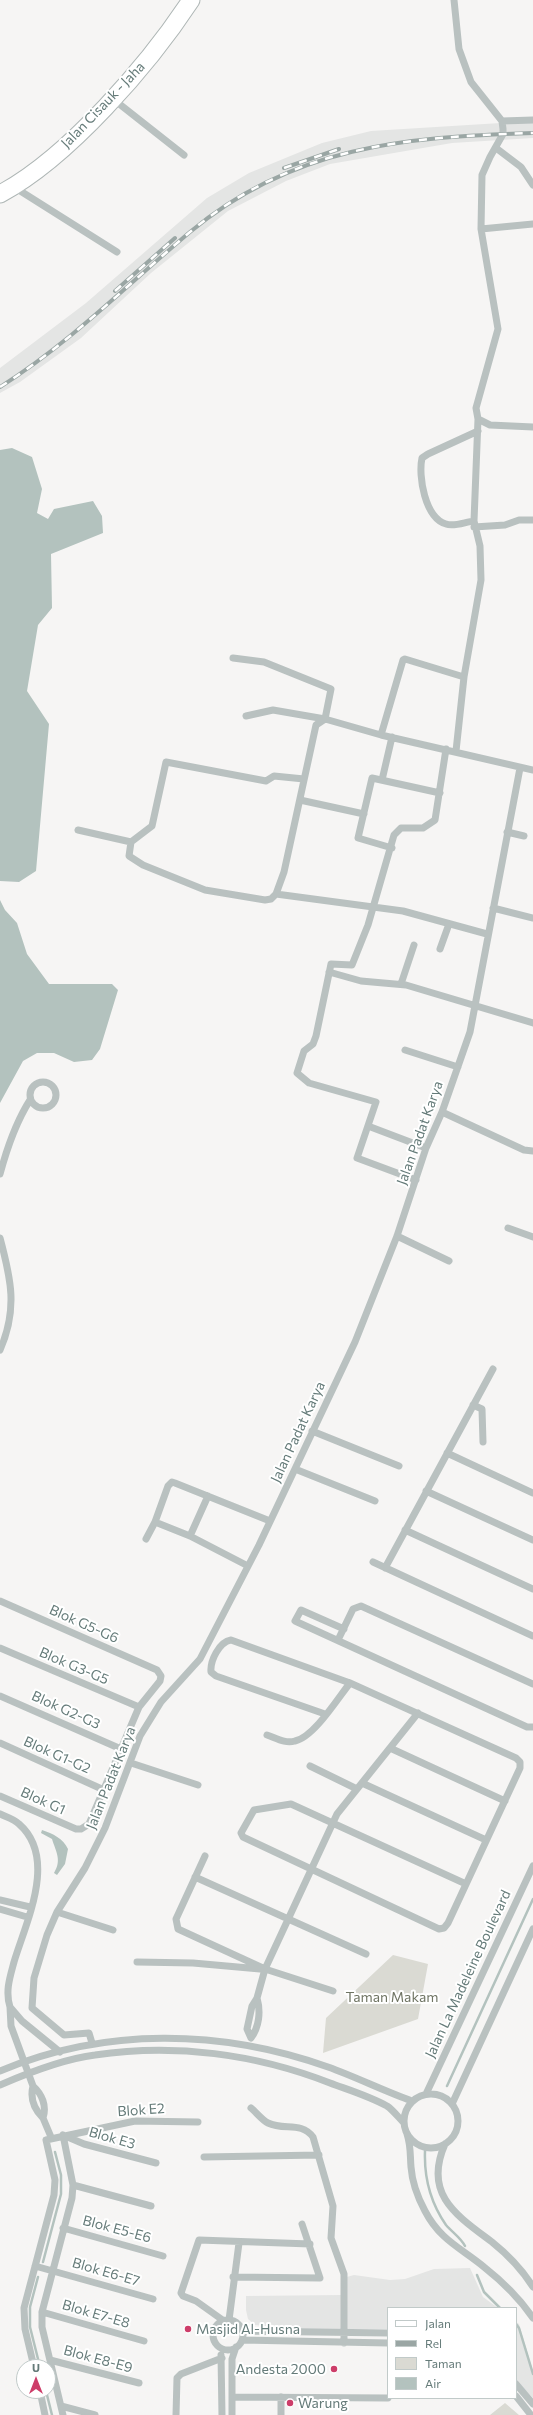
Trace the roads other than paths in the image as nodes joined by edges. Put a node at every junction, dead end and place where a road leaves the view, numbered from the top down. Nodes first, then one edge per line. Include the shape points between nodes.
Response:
1 (191, 0) edge
2 (454, 0) edge
3 (112, 98) junction
4 (533, 120) edge
5 (502, 121) junction
6 (496, 148) junction
7 (184, 155) dead end
8 (533, 185) edge
9 (7, 190) edge
10 (533, 224) edge
11 (481, 229) junction
12 (116, 252) dead end
13 (478, 419) junction
14 (533, 428) edge
15 (478, 431) junction
16 (533, 520) edge
17 (474, 524) junction
18 (233, 658) dead end
19 (464, 677) junction
20 (246, 716) dead end
21 (324, 719) junction
22 (381, 735) junction
23 (392, 737) junction
24 (446, 749) junction
25 (456, 751) junction
26 (520, 768) junction
27 (533, 770) edge
28 (304, 779) junction
29 (382, 780) junction
30 (440, 794) junction
31 (300, 800) junction
32 (364, 814) junction
33 (78, 830) dead end
34 (507, 832) junction
35 (524, 836) dead end
36 (131, 842) junction
37 (392, 848) junction
38 (276, 894) junction
39 (372, 908) junction
40 (493, 908) junction
41 (533, 918) edge
42 (449, 924) junction
43 (488, 934) junction
44 (414, 945) dead end
45 (440, 949) dead end
46 (329, 972) junction
47 (400, 984) junction
48 (475, 1006) junction
49 (533, 1023) edge
50 (405, 1050) dead end
51 (458, 1067) junction
52 (30, 1100) dead end
53 (442, 1112) junction
54 (368, 1126) junction
55 (426, 1148) junction
56 (533, 1151) edge
57 (0, 1174) edge
58 (416, 1180) junction
59 (508, 1228) dead end
60 (397, 1236) junction
61 (533, 1237) edge
62 (0, 1238) edge
63 (449, 1261) dead end
64 (0, 1350) edge
65 (493, 1369) dead end
66 (473, 1405) junction
67 (312, 1431) junction
68 (483, 1442) dead end
69 (447, 1453) junction
70 (399, 1466) dead end
71 (295, 1469) junction
72 (426, 1491) junction
73 (533, 1493) edge
74 (208, 1496) junction
75 (375, 1501) dead end
76 (270, 1521) junction
77 (154, 1522) junction
78 (406, 1530) junction
79 (190, 1536) junction
80 (146, 1539) dead end
81 (533, 1540) edge
82 (374, 1562) dead end
83 (248, 1566) junction
84 (385, 1568) junction
85 (533, 1589) edge
86 (0, 1601) edge
87 (344, 1629) junction
88 (533, 1636) edge
89 (338, 1640) junction
90 (0, 1648) edge
91 (350, 1682) junction
92 (533, 1684) edge
93 (0, 1696) edge
94 (138, 1707) junction
95 (418, 1713) junction
96 (325, 1714) junction
97 (533, 1727) edge
98 (267, 1735) dead end
99 (0, 1743) edge
100 (390, 1748) junction
101 (121, 1749) junction
102 (131, 1763) junction
103 (310, 1766) dead end
104 (362, 1783) junction
105 (198, 1785) dead end
106 (104, 1790) junction
107 (357, 1790) junction
108 (0, 1796) edge
109 (505, 1800) junction
110 (0, 1814) edge
111 (333, 1823) junction
112 (486, 1840) junction
113 (205, 1856) dead end
114 (533, 1866) edge
115 (311, 1870) junction
116 (195, 1877) junction
117 (466, 1884) junction
118 (0, 1900) edge
119 (30, 1908) junction
120 (0, 1909) edge
121 (57, 1912) junction
122 (27, 1917) junction
123 (289, 1919) junction
124 (533, 1929) edge
125 (113, 1930) dead end
126 (366, 1954) dead end
127 (137, 1962) dead end
128 (265, 1969) junction
129 (333, 1991) dead end
130 (10, 2007) junction
131 (92, 2043) junction
132 (249, 2047) junction
133 (60, 2052) junction
134 (247, 2060) junction
135 (24, 2062) junction
136 (0, 2072) edge
137 (28, 2073) junction
138 (0, 2085) edge
139 (426, 2094) junction
140 (412, 2101) junction
141 (452, 2104) junction
142 (251, 2108) dead end
143 (198, 2122) dead end
144 (404, 2123) junction
145 (407, 2134) junction
146 (63, 2135) junction
147 (49, 2138) junction
148 (445, 2144) junction
149 (319, 2156) junction
150 (204, 2157) dead end
151 (156, 2163) dead end
152 (73, 2185) junction
153 (151, 2206) dead end
154 (302, 2224) dead end
155 (63, 2228) junction
156 (239, 2242) junction
157 (310, 2244) junction
158 (163, 2256) dead end
159 (35, 2266) junction
160 (52, 2270) junction
161 (233, 2277) junction
162 (533, 2287) edge
163 (153, 2299) dead end
164 (42, 2312) junction
165 (533, 2318) edge
166 (226, 2320) junction
167 (242, 2331) junction
168 (344, 2331) junction
169 (387, 2333) edge
170 (242, 2340) junction
171 (144, 2341) dead end
172 (344, 2343) junction
173 (387, 2343) edge
174 (219, 2346) junction
175 (236, 2347) junction
176 (222, 2358) junction
177 (32, 2359) edge
178 (50, 2359) edge
179 (56, 2362) edge
180 (139, 2383) dead end
181 (56, 2385) edge
182 (517, 2385) edge
183 (232, 2397) junction
184 (281, 2397) junction
185 (517, 2397) edge
186 (387, 2398) edge
187 (42, 2399) edge
188 (533, 2404) edge
189 (61, 2406) junction
190 (45, 2415) edge
191 (63, 2415) edge
192 (96, 2415) edge
193 (176, 2415) edge
194 (222, 2415) edge
195 (232, 2415) edge
196 (281, 2415) edge
197 (530, 2415) edge

1 - 3 main road, Jalan Cisauk - Jaha via 166,38
2 - 5 street via 459,49 472,82
3 - 7 street
3 - 9 main road, Jalan Cisauk - Jaha via 68,143
4 - 5 street
5 - 6 street via 503,134
6 - 8 street via 521,167
6 - 11 street via 482,175
9 - 12 street
10 - 11 street
11 - 13 street via 498,329 476,408
13 - 14 street via 490,425
13 - 15 street
15 - 17 street
15 - 17 street via 428,454 422,458 419,470 425,496 437,519 452,525
16 - 17 street via 519,520 505,525
17 - 19 street via 480,546 481,580
18 - 21 street via 264,662 331,689
19 - 22 street via 403,660
19 - 25 street
20 - 21 street via 273,710
21 - 22 street
21 - 28 street via 316,725
22 - 23 street
23 - 24 street
23 - 29 street
24 - 25 street
24 - 30 street
25 - 26 street
26 - 27 street
26 - 34 street, Jalan Padat Karya
28 - 31 street
28 - 36 street via 274,776 266,781 168,762 152,826
29 - 30 street
29 - 32 street via 372,778
30 - 37 street via 432,823 422,828 401,828 394,835
31 - 32 street
31 - 38 street via 284,872
32 - 37 street via 358,838
33 - 36 street
34 - 35 street
34 - 40 street, Jalan Padat Karya
36 - 38 street via 129,856 132,859 205,890 265,900
37 - 39 street
38 - 39 street
39 - 42 street via 403,911
39 - 46 street via 355,962 352,965 331,964
40 - 41 street
40 - 43 street, Jalan Padat Karya
42 - 43 street
42 - 45 street
43 - 48 street, Jalan Padat Karya
44 - 47 street
46 - 47 street via 361,981
46 - 54 street via 316,1036 313,1044 304,1051 297,1073 309,1083 376,1102
47 - 48 street
48 - 49 street
48 - 51 street, Jalan Padat Karya via 470,1032
50 - 51 street
51 - 53 street, Jalan Padat Karya
52 - 57 street via 7,1148
53 - 55 street, Jalan Padat Karya
53 - 56 street via 524,1150
54 - 55 street
54 - 58 street via 357,1158
55 - 58 street, Jalan Padat Karya
58 - 60 street, Jalan Padat Karya
59 - 61 street
60 - 63 street
60 - 67 street, Jalan Padat Karya via 352,1348
62 - 64 street via 11,1279 12,1307 6,1336
65 - 66 street
66 - 68 street via 482,1409
66 - 69 street
67 - 70 street
67 - 71 street, Jalan Padat Karya
69 - 72 street
69 - 73 street
71 - 75 street
71 - 76 street, Jalan Padat Karya
72 - 78 street
72 - 81 street
74 - 76 street
74 - 77 street via 172,1482 168,1486
74 - 79 street
76 - 83 street, Jalan Padat Karya
77 - 79 street
77 - 80 street
78 - 84 street
78 - 85 street
79 - 83 street
82 - 84 street
83 - 102 street, Jalan Padat Karya via 200,1659 154,1712 140,1736
84 - 88 street
86 - 94 street, Blok G5-G6 via 157,1670 161,1676 160,1681
87 - 89 street
87 - 89 street via 301,1610 295,1621
87 - 92 street via 353,1609 361,1606
89 - 97 street via 527,1727
90 - 94 street, Blok G3-G5
91 - 95 street
91 - 96 street
91 - 96 street via 230,1640 222,1644 211,1664 211,1672 216,1676
93 - 101 street, Blok G2-G3
94 - 101 street
95 - 100 street
95 - 109 street via 520,1762 520,1768
96 - 98 street via 310,1733 295,1742 286,1742
99 - 106 street, Blok G1-G2
100 - 104 street
100 - 109 street
101 - 106 street
102 - 105 street
102 - 121 street, Jalan Padat Karya via 105,1828 85,1868
103 - 107 street
104 - 107 street
104 - 112 street
106 - 108 street, Blok G1 via 89,1824 82,1829 76,1829
107 - 111 street via 337,1814
109 - 112 street
110 - 119 street via 19,1824 32,1840 39,1863 38,1884
111 - 115 street
111 - 115 street via 291,1804 251,1812 242,1838
111 - 117 street
112 - 117 street
113 - 116 street
114 - 139 street, Jalan La Madeleine Boulevard
115 - 117 street via 439,1929 448,1923
115 - 123 street
116 - 123 street
116 - 128 street via 176,1919 178,1929
118 - 119 street
119 - 122 street
120 - 122 street
121 - 125 street
121 - 131 street, Jalan Padat Karya via 34,1978 32,2008 64,2035 89,2033
122 - 130 street via 7,1985
123 - 126 street
123 - 128 street
124 - 141 street
127 - 128 street via 193,1963
128 - 129 street
128 - 132 street via 257,1998 260,2008 256,2031
130 - 133 street via 22,2021
130 - 135 street via 11,2026
131 - 132 street via 174,2037 214,2040
131 - 133 street
132 - 134 street
132 - 140 street via 294,2056 329,2067
133 - 135 street
134 - 137 street via 190,2051 134,2051 94,2055
134 - 144 street via 307,2074 370,2098 388,2107
135 - 136 street
135 - 137 street
137 - 138 street
137 - 147 street via 33,2086 39,2091 46,2110 43,2118
139 - 140 street
139 - 141 street via 440,2096
140 - 144 street via 404,2115
141 - 148 street via 456,2112 456,2130
142 - 149 street via 268,2123 301,2127 308,2131
143 - 146 street, Blok E2 via 135,2121
144 - 145 street
145 - 148 street via 420,2145 437,2147
145 - 165 street via 416,2189 429,2218 455,2247 483,2266 508,2288
146 - 147 street, Blok E2
146 - 151 street, Blok E3 via 84,2144
146 - 152 street
147 - 159 street via 55,2180 54,2195
148 - 162 street via 437,2169 446,2202 458,2217 507,2257
149 - 150 street
149 - 168 street via 334,2206 331,2238 344,2274
152 - 153 street
152 - 155 street
154 - 157 street
155 - 158 street, Blok E5-E6
155 - 160 street
156 - 157 street
156 - 161 street
156 - 166 street via 199,2240 182,2289 183,2296
157 - 161 street via 321,2275 318,2279
159 - 160 street, Blok E6-E7
159 - 177 street via 24,2308 25,2329
160 - 163 street, Blok E6-E7
160 - 164 street
161 - 166 street
164 - 171 street, Blok E7-E8
164 - 178 street via 42,2327
166 - 167 street via 237,2323
166 - 174 street via 217,2326 214,2334
167 - 168 street
167 - 170 street
168 - 169 street
168 - 172 street
170 - 172 street
170 - 175 street
172 - 173 street
174 - 175 street via 228,2349
174 - 176 street
175 - 183 street via 232,2359
176 - 193 street via 181,2374 177,2378
176 - 194 street
179 - 180 street, Blok E8-E9
181 - 189 street
182 - 188 street
183 - 184 street
183 - 195 street
184 - 186 street
184 - 196 street
185 - 197 street
187 - 190 street
189 - 191 street
189 - 192 street

